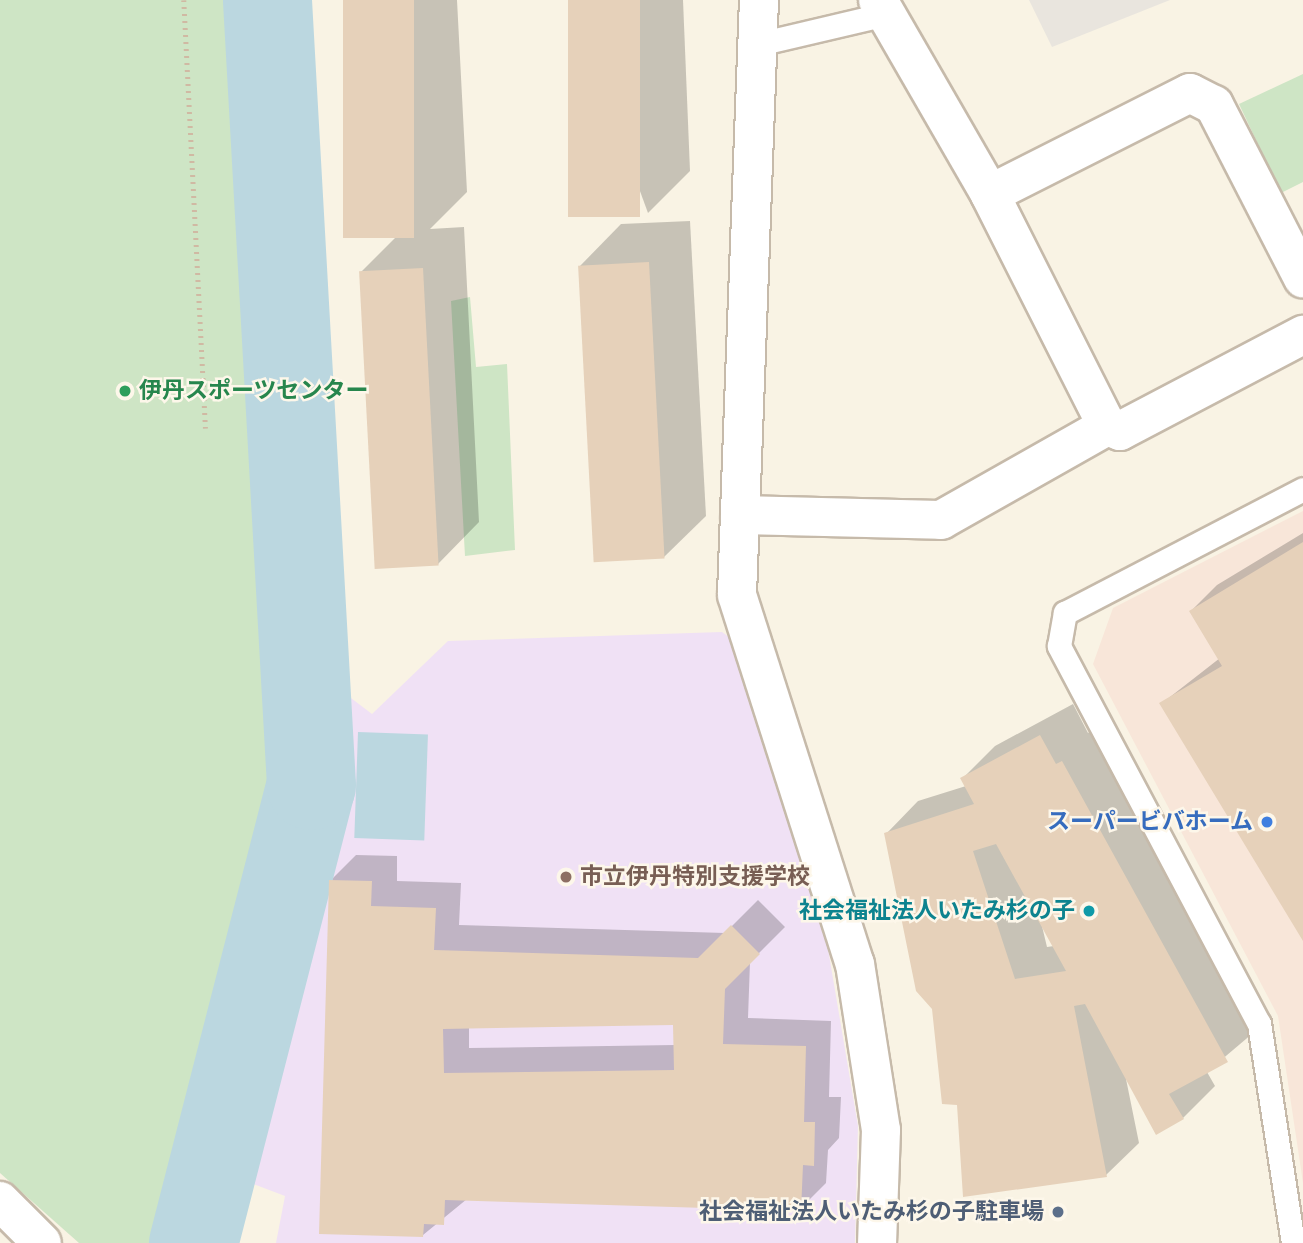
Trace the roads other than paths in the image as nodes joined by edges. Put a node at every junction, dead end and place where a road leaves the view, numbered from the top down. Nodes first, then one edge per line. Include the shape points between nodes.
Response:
1 (758, 0) edge
2 (882, 7) edge
3 (754, 46) junction
4 (990, 194) junction
5 (1303, 278) edge
6 (1303, 335) edge
7 (1107, 426) junction
8 (1303, 489) edge
9 (740, 515) junction
10 (0, 1201) edge
11 (42, 1243) edge
12 (877, 1243) edge
13 (1293, 1243) edge

1 - 3 street
2 - 3 lane
2 - 4 street
3 - 9 street
4 - 5 street via 1190,93 1214,105
4 - 7 street
6 - 7 street via 1120,431
7 - 9 street via 941,520
8 - 13 lane via 1065,613 1059,646 1259,1024
9 - 12 street via 737,594 855,964 881,1130
10 - 11 street

